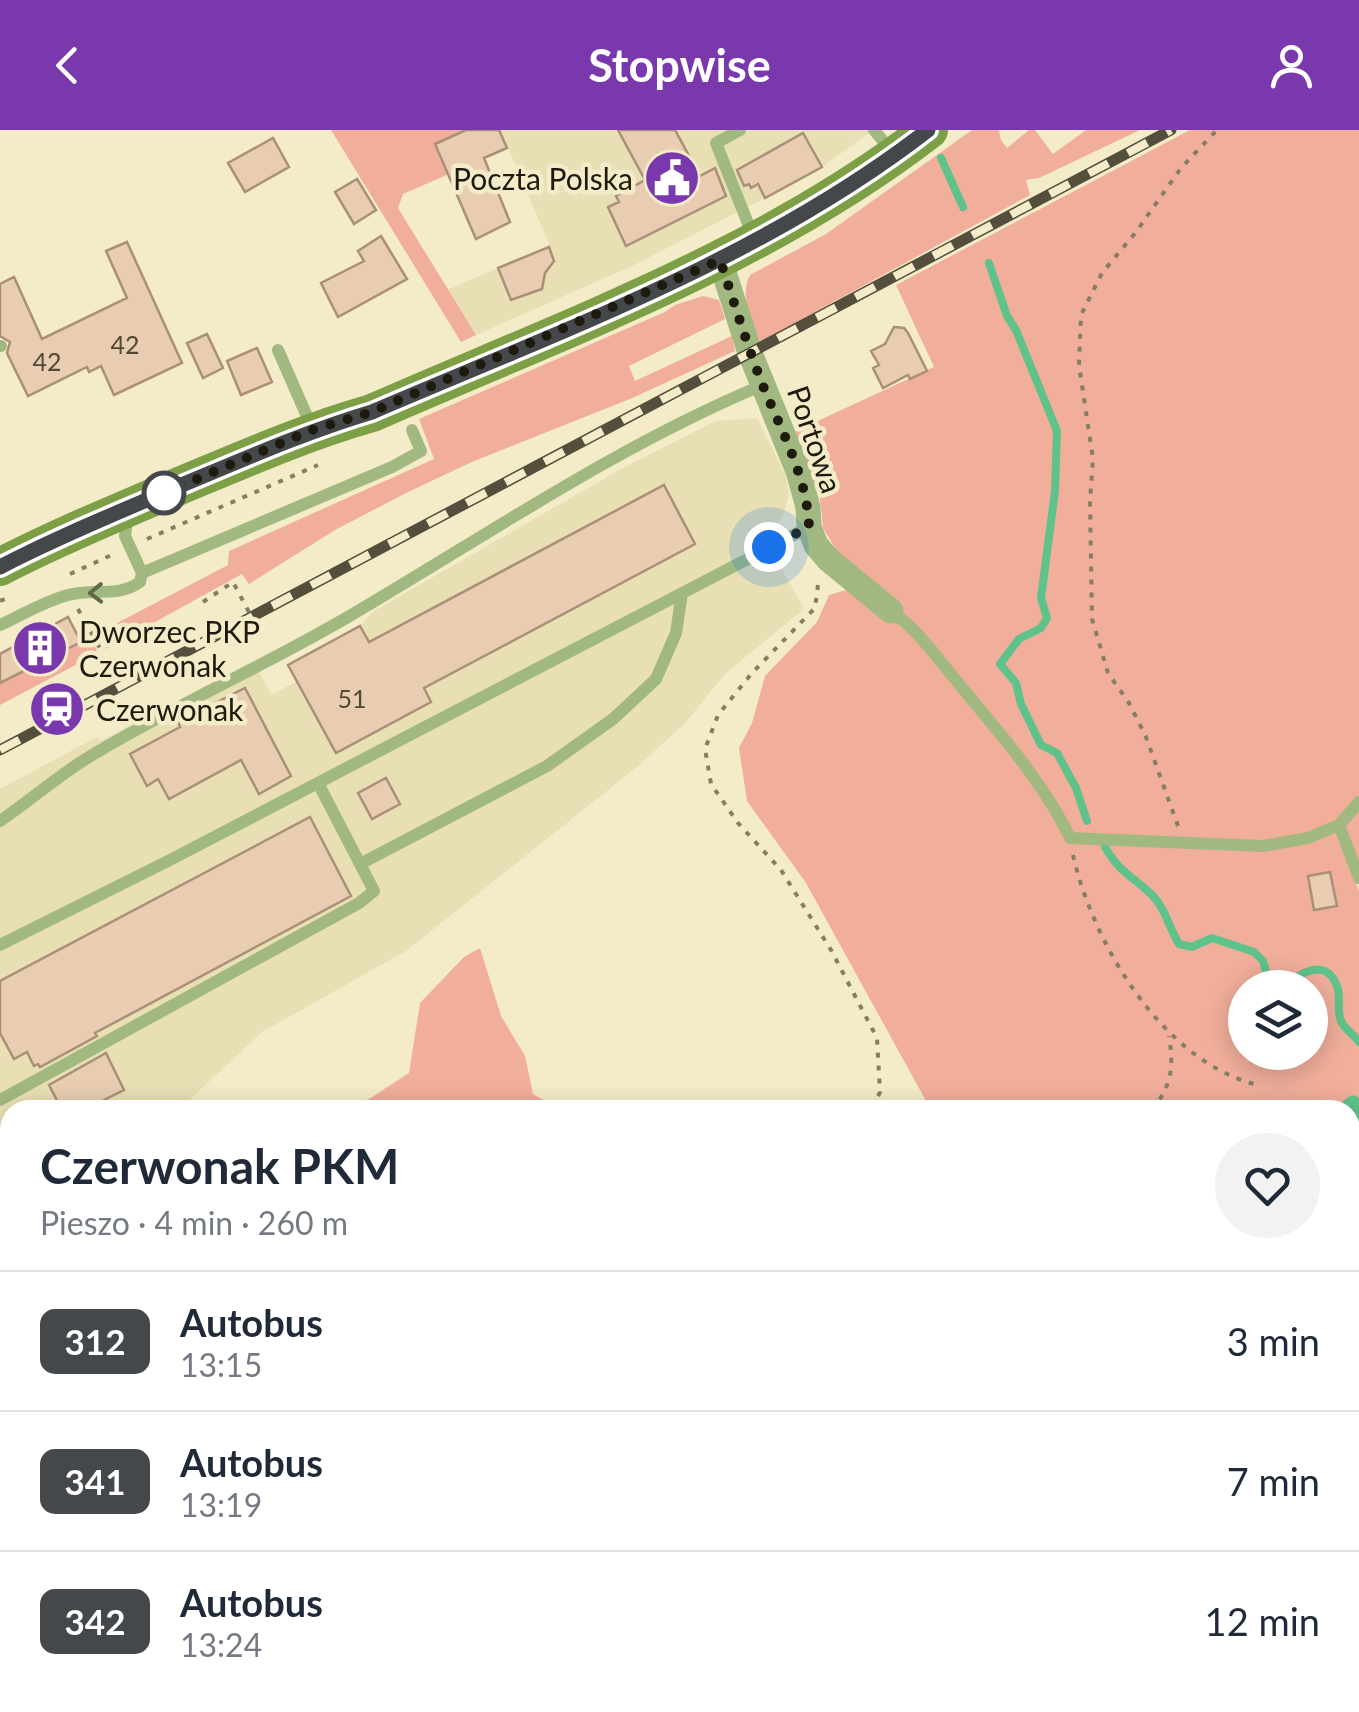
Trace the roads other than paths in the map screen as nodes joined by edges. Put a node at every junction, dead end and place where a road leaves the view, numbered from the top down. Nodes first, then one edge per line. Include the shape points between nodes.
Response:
1 (740, 130) edge
2 (928, 130) edge
3 (884, 143) edge
4 (756, 241) junction
5 (720, 260) junction
6 (278, 350) dead end
7 (763, 386) junction
8 (412, 430) dead end
9 (316, 437) junction
10 (127, 522) junction
11 (812, 536) junction
12 (0, 568) edge
13 (142, 573) junction
14 (0, 586) edge
15 (682, 593) junction
16 (892, 611) joint
17 (0, 625) edge
18 (318, 783) junction
19 (1359, 802) edge
20 (0, 821) edge
21 (1339, 825) junction
22 (360, 864) junction
23 (1359, 878) edge
24 (0, 945) edge
25 (0, 1100) edge

1 - 4 lane via 716,143
2 - 3 main road
3 - 4 main road via 840,193
4 - 5 main road
5 - 7 street, Portowa
5 - 9 main road
6 - 9 lane
7 - 11 street, Portowa via 798,470
7 - 20 lane via 707,409 332,626 101,749
8 - 13 lane via 421,452
9 - 10 main road
10 - 12 main road via 44,544
10 - 13 lane
10 - 14 main road via 54,567
11 - 15 lane
11 - 16 street via 829,560
13 -> 17 lane via 130,589 68,594
15 - 18 lane
15 - 22 lane via 676,632 656,680 613,719 548,766
16 - 21 lane via 985,716 1070,838 1263,846
18 - 22 lane
18 - 24 lane
19 - 21 lane
21 - 23 lane
22 - 25 lane via 374,891 358,904

